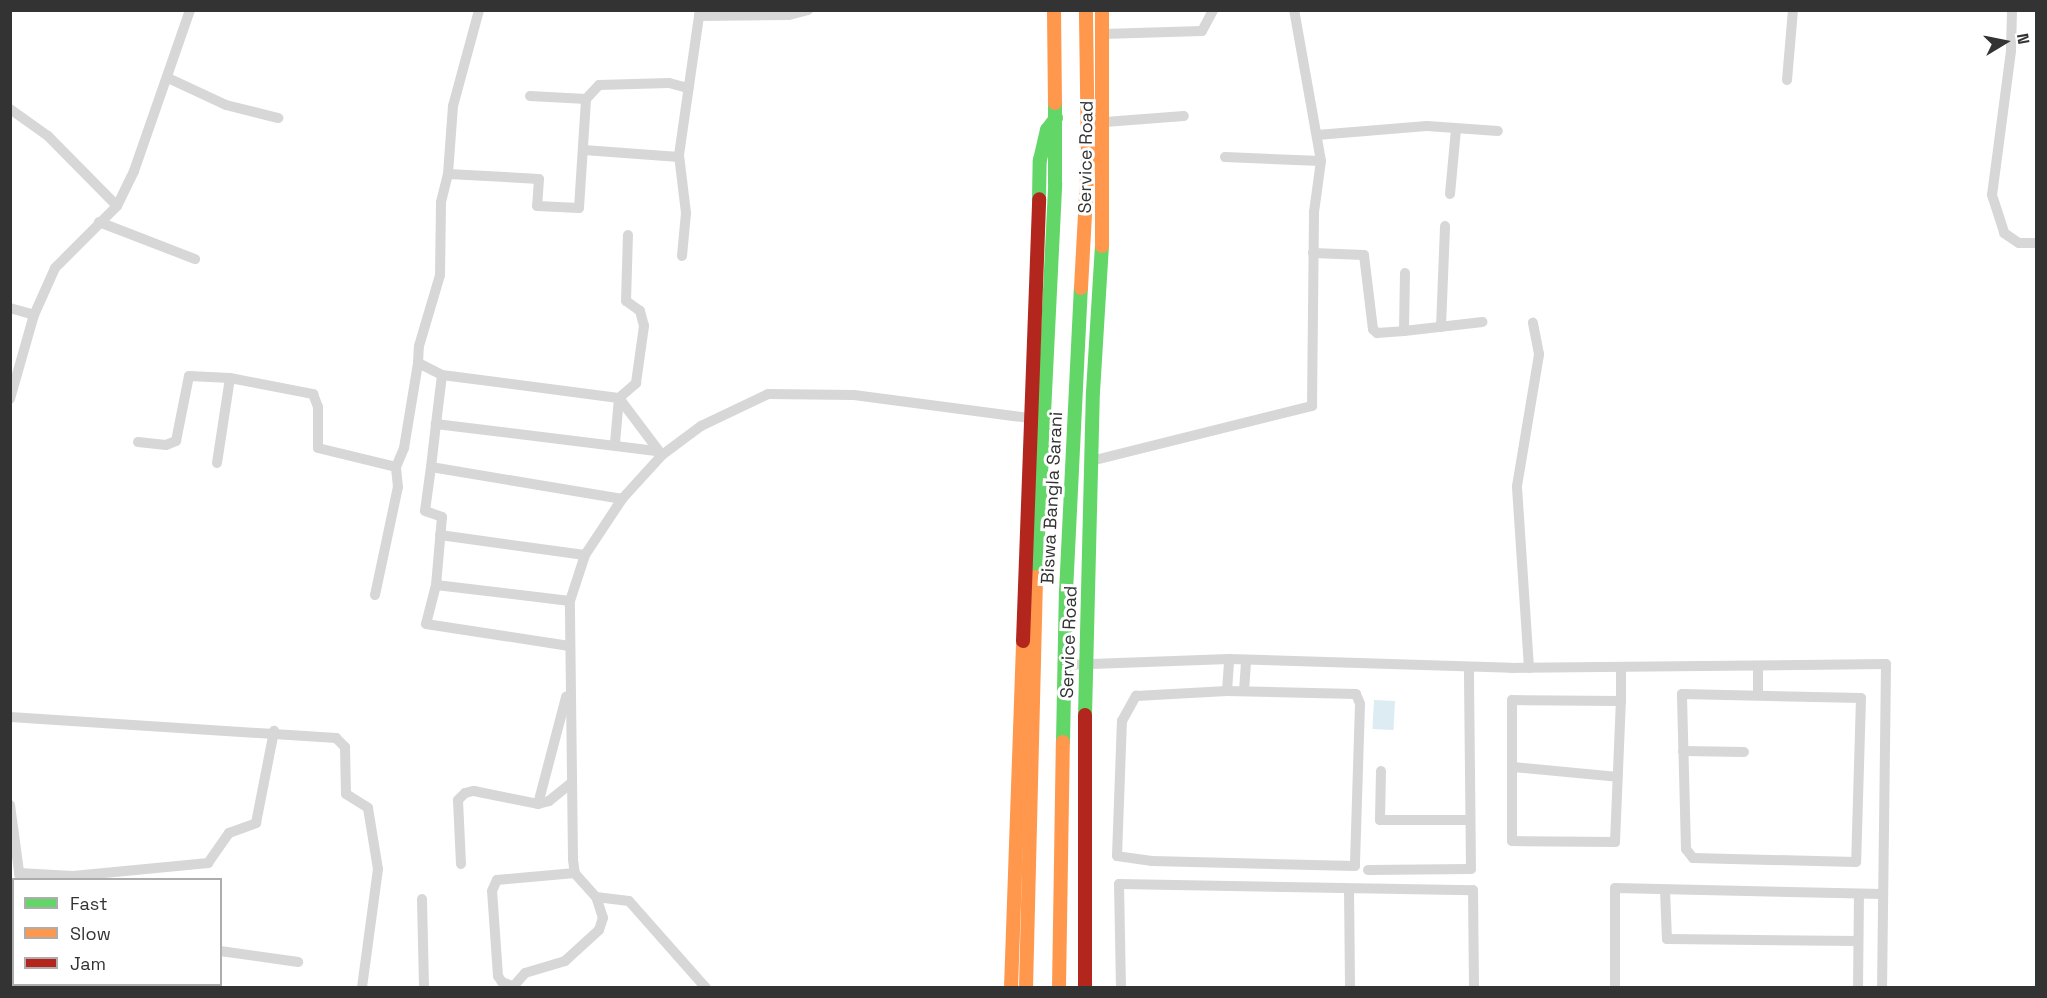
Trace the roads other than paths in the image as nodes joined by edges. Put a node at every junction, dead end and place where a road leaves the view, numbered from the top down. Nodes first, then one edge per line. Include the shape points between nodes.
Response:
1 (190, 10) edge
2 (479, 10) edge
3 (808, 10) edge
4 (1054, 10) edge
5 (1086, 10) edge
6 (1102, 10) edge
7 (1213, 10) edge
8 (1294, 10) edge
9 (1793, 10) edge
10 (2012, 10) edge
11 (699, 13) edge
12 (1103, 34) junction
13 (168, 78) junction
14 (1787, 80) dead end
15 (688, 88) junction
16 (530, 96) dead end
17 (586, 99) junction
18 (10, 109) edge
19 (1184, 116) dead end
20 (278, 118) dead end
21 (1056, 118) junction
22 (1105, 122) junction
23 (1456, 129) junction
24 (1498, 131) dead end
25 (1317, 135) junction
26 (584, 150) junction
27 (679, 157) junction
28 (1225, 157) dead end
29 (1321, 161) junction
30 (448, 174) junction
31 (1450, 194) dead end
32 (117, 206) junction
33 (99, 222) junction
34 (1445, 226) dead end
35 (628, 235) dead end
36 (2037, 243) edge
37 (1313, 253) junction
38 (682, 256) dead end
39 (195, 259) dead end
40 (1405, 273) dead end
41 (10, 308) edge
42 (34, 315) junction
43 (1482, 322) dead end
44 (1533, 323) dead end
45 (1441, 327) junction
46 (1404, 331) junction
47 (418, 363) junction
48 (442, 375) junction
49 (230, 378) junction
50 (619, 398) junction
51 (10, 399) edge
52 (1029, 418) junction
53 (436, 424) junction
54 (138, 442) dead end
55 (615, 443) junction
56 (659, 453) junction
57 (1091, 461) junction
58 (217, 463) dead end
59 (430, 466) junction
60 (396, 467) junction
61 (622, 499) junction
62 (440, 535) junction
63 (585, 555) junction
64 (436, 585) junction
65 (375, 595) dead end
66 (570, 601) junction
67 (569, 646) junction
68 (1229, 659) junction
69 (1245, 660) junction
70 (1064, 665) junction
71 (1086, 665) junction
72 (1758, 666) junction
73 (1469, 667) junction
74 (1529, 668) junction
75 (1621, 668) junction
76 (570, 682) junction
77 (1227, 691) junction
78 (1244, 691) junction
79 (1758, 695) junction
80 (1621, 701) junction
81 (10, 717) edge
82 (273, 731) junction
83 (1683, 751) junction
84 (1744, 752) dead end
85 (1513, 767) junction
86 (1380, 771) dead end
87 (1618, 777) junction
88 (571, 783) junction
89 (538, 804) junction
90 (10, 805) edge
91 (1470, 820) junction
92 (461, 864) dead end
93 (1368, 870) dead end
94 (575, 873) junction
95 (19, 876) edge
96 (1349, 889) junction
97 (1665, 890) junction
98 (1859, 894) junction
99 (1882, 894) junction
100 (596, 897) junction
101 (422, 899) dead end
102 (1858, 941) junction
103 (222, 951) edge
104 (297, 962) dead end
105 (362, 987) edge
106 (424, 987) edge
107 (512, 987) edge
108 (706, 987) edge
109 (1011, 987) edge
110 (1026, 987) edge
111 (1059, 987) edge
112 (1085, 987) edge
113 (1121, 987) edge
114 (1350, 987) edge
115 (1474, 987) edge
116 (1615, 987) edge
117 (1858, 987) edge
118 (1882, 987) edge

1 - 13 street
2 - 30 street via 453,106
3 - 11 street via 789,15
4 - 21 main road, Biswa Bangla Sarani
5 - 70 main road, Biswa Bangla Sarani via 1088,159
6 - 12 main road, Service Road
7 - 12 street via 1202,31
8 - 25 street
9 - 14 street
10 - 36 street via 2011,51 1992,195 2004,233 2019,243
11 - 15 street
12 - 22 main road, Service Road
13 - 20 street via 226,105
13 - 32 street
15 - 17 street via 669,83 599,85
15 - 27 street
16 - 17 street
17 - 26 street
18 - 32 street via 48,136
19 - 22 street
21 - 52 main road via 1047,130 1040,160
21 - 110 main road, Biswa Bangla Sarani via 1032,667
22 - 57 main road, Service Road via 1101,294
23 - 24 street
23 - 25 street via 1427,126
23 - 31 street
25 - 29 street
26 - 27 street
26 - 30 street via 579,208 537,206 539,179
27 - 38 street via 686,213
28 - 29 street
29 - 37 street
30 - 47 street via 441,202 440,275 419,346
32 - 33 street
33 - 39 street
33 - 42 street via 55,268
34 - 45 street
35 - 50 street via 626,301 640,311 644,326 636,383
37 - 46 street via 1364,255 1368,260 1373,329 1377,333
37 - 57 street via 1312,406
40 - 46 street
41 - 42 street
42 - 51 street
43 - 45 street
44 - 74 street via 1539,354 1517,486
45 - 46 street
47 - 48 street
47 - 60 street via 404,448
48 - 50 street
48 - 53 street
49 - 54 street via 189,376 176,441 166,445
49 - 58 street
49 - 60 street via 313,394 318,407 318,448
50 - 55 street
50 - 56 street
52 - 56 street via 854,395 768,394 701,426
52 - 109 main road
53 - 55 street
53 - 59 street
55 - 56 street
56 - 61 street
57 - 71 main road, Service Road
59 - 61 street
59 - 62 street via 425,511 442,517
60 - 65 street via 398,487
61 - 63 street
62 - 63 street
62 - 64 street
63 - 66 street
64 - 66 street
64 - 67 street via 426,624
66 - 67 street
67 - 76 street
68 - 69 street
68 - 71 street
68 - 77 street
69 - 73 street
69 - 78 street
70 - 71 street
70 - 111 main road, Biswa Bangla Sarani
71 - 112 main road, Service Road
72 - 75 street
72 - 79 street
72 - 99 street via 1886,664
73 - 74 street
73 - 91 street
74 - 75 street
75 - 80 street
76 - 88 street
76 - 89 street
77 - 78 street
77 - 78 street via 1136,696 1122,720 1117,856 1355,866 1360,704 1356,694
79 - 83 street via 1682,694
79 - 83 street via 1861,698 1856,862 1693,858 1686,849
80 - 85 street via 1512,700
80 - 87 street
81 - 82 street via 108,726
82 - 95 street via 256,823 229,833 208,863 73,876
82 - 105 street via 336,738 345,747 346,794 368,808 378,869
83 - 84 street
85 - 87 street
85 - 87 street via 1512,840 1616,842
86 - 91 street via 1380,820
88 - 89 street via 549,801
88 - 94 street
89 - 92 street via 474,791 465,793 458,801
90 - 95 street
91 - 93 street via 1471,868
94 - 100 street
94 - 107 street via 497,880 492,891 498,975
96 - 113 street via 1119,884
96 - 114 street
96 - 115 street via 1473,890
97 - 98 street
97 - 102 street via 1666,939
97 - 116 street via 1615,888
98 - 99 street
98 - 102 street
99 - 118 street
100 - 107 street via 603,918 599,930 565,961 525,973
100 - 108 street via 628,901
101 - 106 street
102 - 117 street
103 - 104 street

